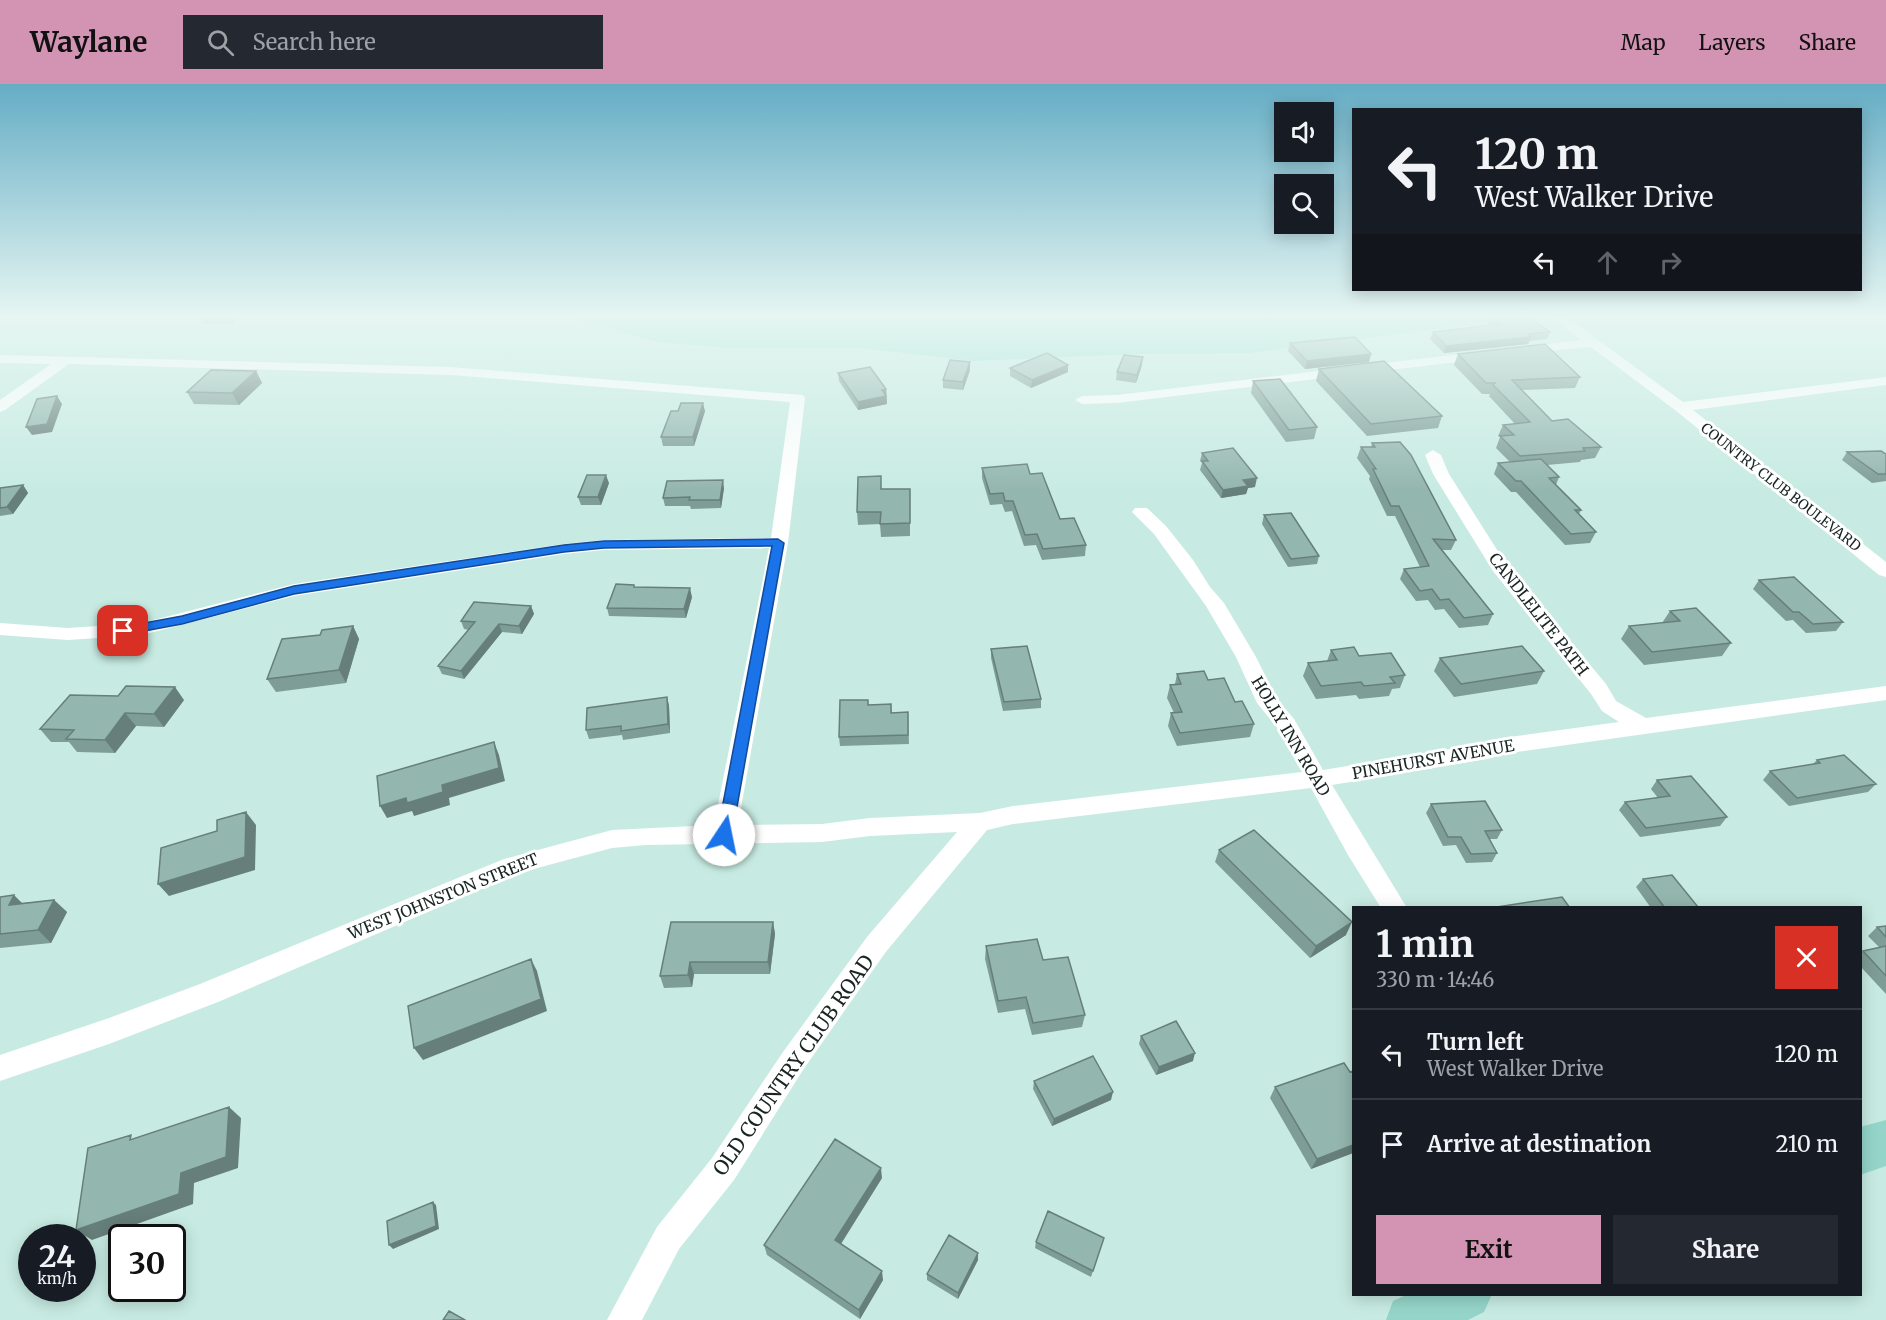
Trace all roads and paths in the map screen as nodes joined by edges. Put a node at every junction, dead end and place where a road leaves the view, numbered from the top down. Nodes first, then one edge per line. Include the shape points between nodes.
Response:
1 (44, 376) edge
2 (509, 376) edge
3 (1299, 376) edge
4 (1637, 376) edge
5 (1886, 381) edge
6 (1082, 400) dead end
7 (0, 407) edge
8 (1680, 407) junction
9 (1433, 455) dead end
10 (1141, 512) dead end
11 (778, 543) junction
12 (1886, 571) edge
13 (0, 630) edge
14 (1886, 693) edge
15 (1643, 727) junction
16 (1318, 779) junction
17 (980, 822) junction
18 (724, 835) junction
19 (1394, 906) edge
20 (0, 1068) edge
21 (1886, 1143) edge
22 (1862, 1150) edge
23 (1462, 1296) edge
24 (624, 1320) edge
25 (1412, 1320) edge

1 - 7 street
2 - 11 street via 798,398
3 - 6 street
4 - 8 street, COUNTRY CLUB BOULEVARD
5 - 8 street
8 - 12 street, COUNTRY CLUB BOULEVARD
9 - 15 street, CANDLELITE PATH via 1500,567 1609,706
10 - 16 street, HOLLY INN ROAD via 1160,530 1214,603 1268,703 1286,724
11 - 13 street via 564,549 294,590 142,629 68,634
11 - 18 street
14 - 15 street, PINEHURST AVENUE
15 - 16 street, PINEHURST AVENUE via 1510,745
16 - 17 street, PINEHURST AVENUE
16 - 19 street, HOLLY INN ROAD
17 - 18 street, WEST JOHNSTON STREET
17 - 24 street, OLD COUNTRY CLUB ROAD via 876,945 793,1061 723,1169 668,1238
18 - 20 street, WEST JOHNSTON STREET via 612,839 541,857 462,886 209,993
21 - 22 main road
23 - 25 main road

